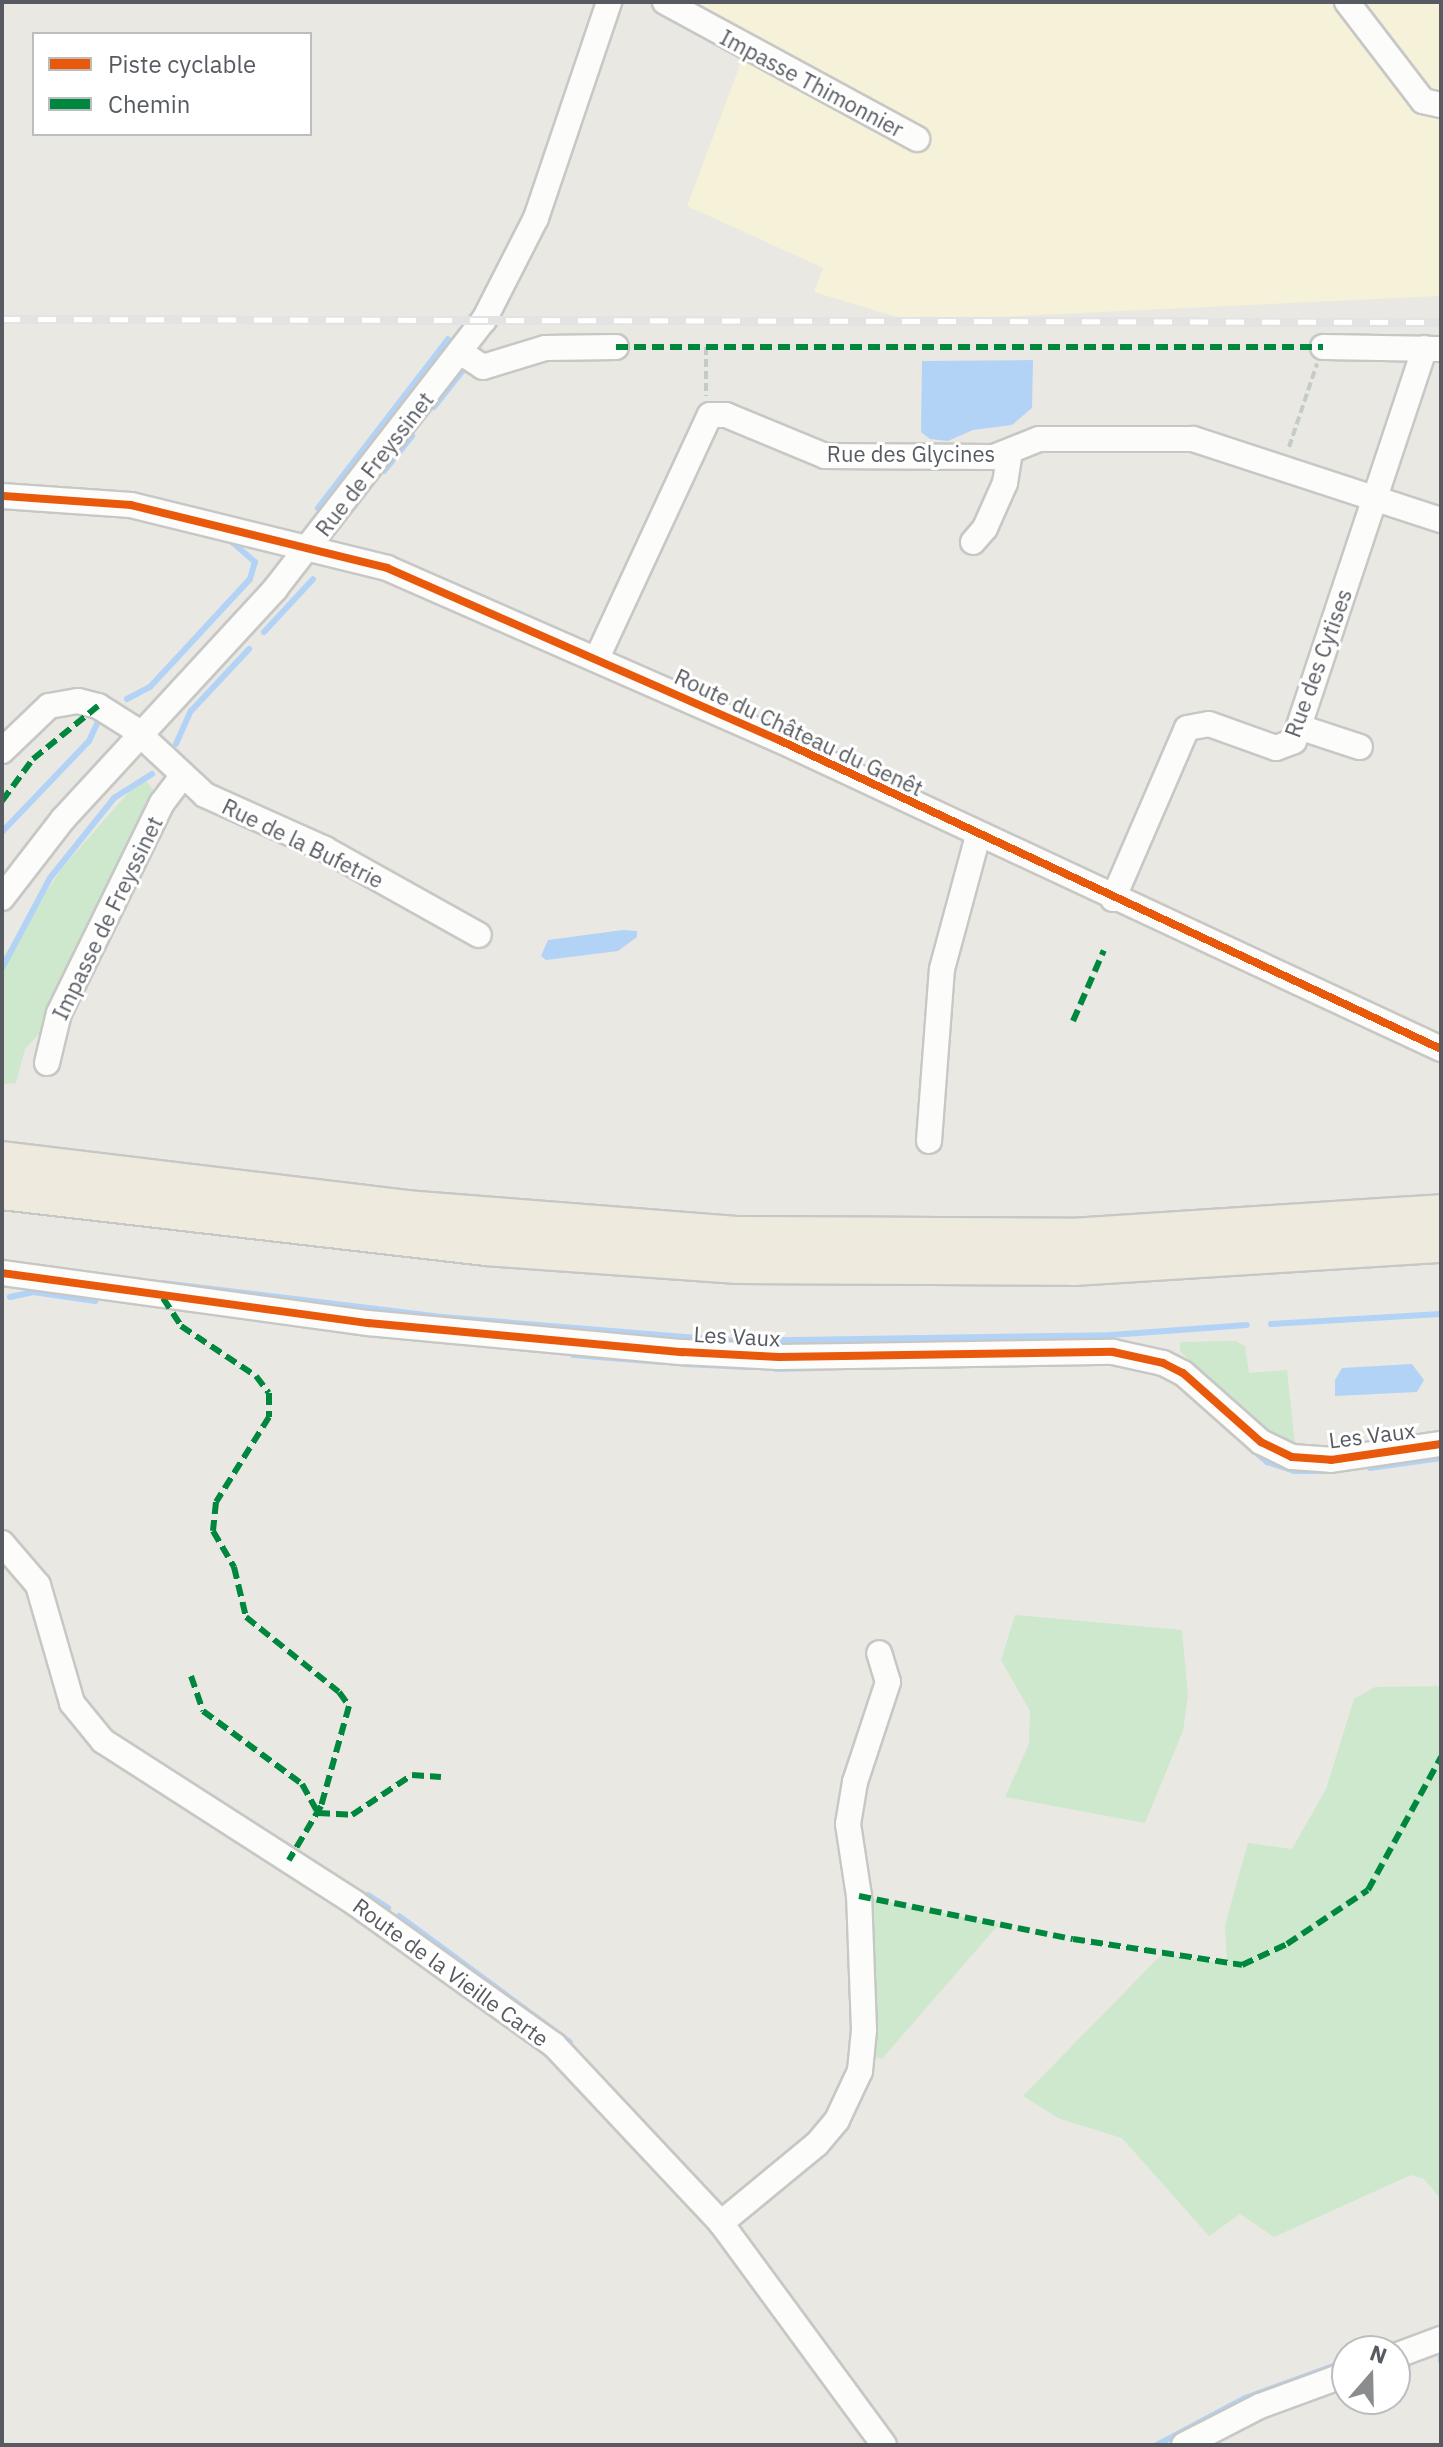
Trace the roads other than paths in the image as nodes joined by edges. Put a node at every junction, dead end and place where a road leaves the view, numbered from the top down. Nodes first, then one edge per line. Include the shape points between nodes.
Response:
1 (609, 2) edge
2 (665, 2) edge
3 (1347, 2) edge
4 (1441, 105) edge
5 (917, 139) dead end
6 (616, 347) dead end
7 (1323, 347) road end
8 (1433, 348) edge
9 (460, 352) junction
10 (1010, 453) junction
11 (2, 496) edge
12 (1376, 499) junction
13 (1441, 520) edge
14 (973, 542) dead end
15 (309, 545) junction
16 (597, 658) junction
17 (1299, 727) junction
18 (140, 734) junction
19 (1360, 747) dead end
20 (2, 751) edge
21 (181, 778) junction
22 (978, 836) junction
23 (2, 898) edge
24 (1113, 899) junction
25 (479, 935) dead end
26 (1441, 1049) edge
27 (47, 1063) dead end
28 (929, 1141) dead end
29 (2, 1160) edge
30 (2, 1191) edge
31 (1441, 1213) edge
32 (1441, 1244) edge
33 (2, 1273) edge
34 (1441, 1444) edge
35 (2, 1543) edge
36 (879, 1653) dead end
37 (721, 2223) junction
38 (1441, 2339) edge
39 (1411, 2350) edge
40 (1331, 2380) edge
41 (884, 2445) edge
42 (1184, 2445) edge

1 - 9 street, Rue de Freyssinet via 536,218 497,299
2 - 5 street, Impasse Thimonnier
3 - 4 street via 1423,101
6 - 9 street via 545,348 483,367
7 - 8 street
8 - 12 street, Rue des Cytises
9 - 15 street, Rue de Freyssinet
10 - 12 street, Rue des Glycines via 1039,439 1193,439
10 - 14 street via 1005,483
10 - 16 street, Rue des Glycines via 825,456 726,415 710,415
11 - 15 street, Route du Château du Genêt via 111,501
12 - 13 street, Rue des Glycines
12 - 17 street, Rue des Cytises
15 - 16 street, Route du Château du Genêt via 387,568
15 - 18 street, Rue de Freyssinet
16 - 22 street, Route du Château du Genêt
17 - 19 street
17 - 24 street, Rue des Cytises via 1294,741 1276,748 1209,724 1187,728
18 - 20 street, Rue de la Bufetrie via 98,706 63,701 35,716
18 - 21 street, Rue de la Bufetrie
18 - 23 street, Rue de Freyssinet via 37,848
21 - 25 street, Rue de la Bufetrie via 223,805 325,849
21 - 27 street, Impasse de Freyssinet via 162,803 59,1013
22 - 24 street, Route du Château du Genêt
22 - 28 street via 942,969
24 - 26 street, Route du Château du Genêt
29 - 31 highway via 405,1209 739,1235 1072,1237
30 - 32 highway via 486,1247 766,1266 1087,1266
33 - 34 street, Les Vaux via 368,1323 683,1352 779,1357 1113,1352 1183,1373 1261,1442 1292,1457 1331,1460
35 - 37 street, Route de la Vieille Carte via 38,1585 72,1703 103,1741 345,1896 535,2028
36 - 37 street via 888,1682 855,1782 848,1824 859,1896 864,2030 860,2071 837,2120 817,2144
37 - 41 street, Route de la Vieille Carte
38 - 39 street
40 - 42 street via 1260,2406

